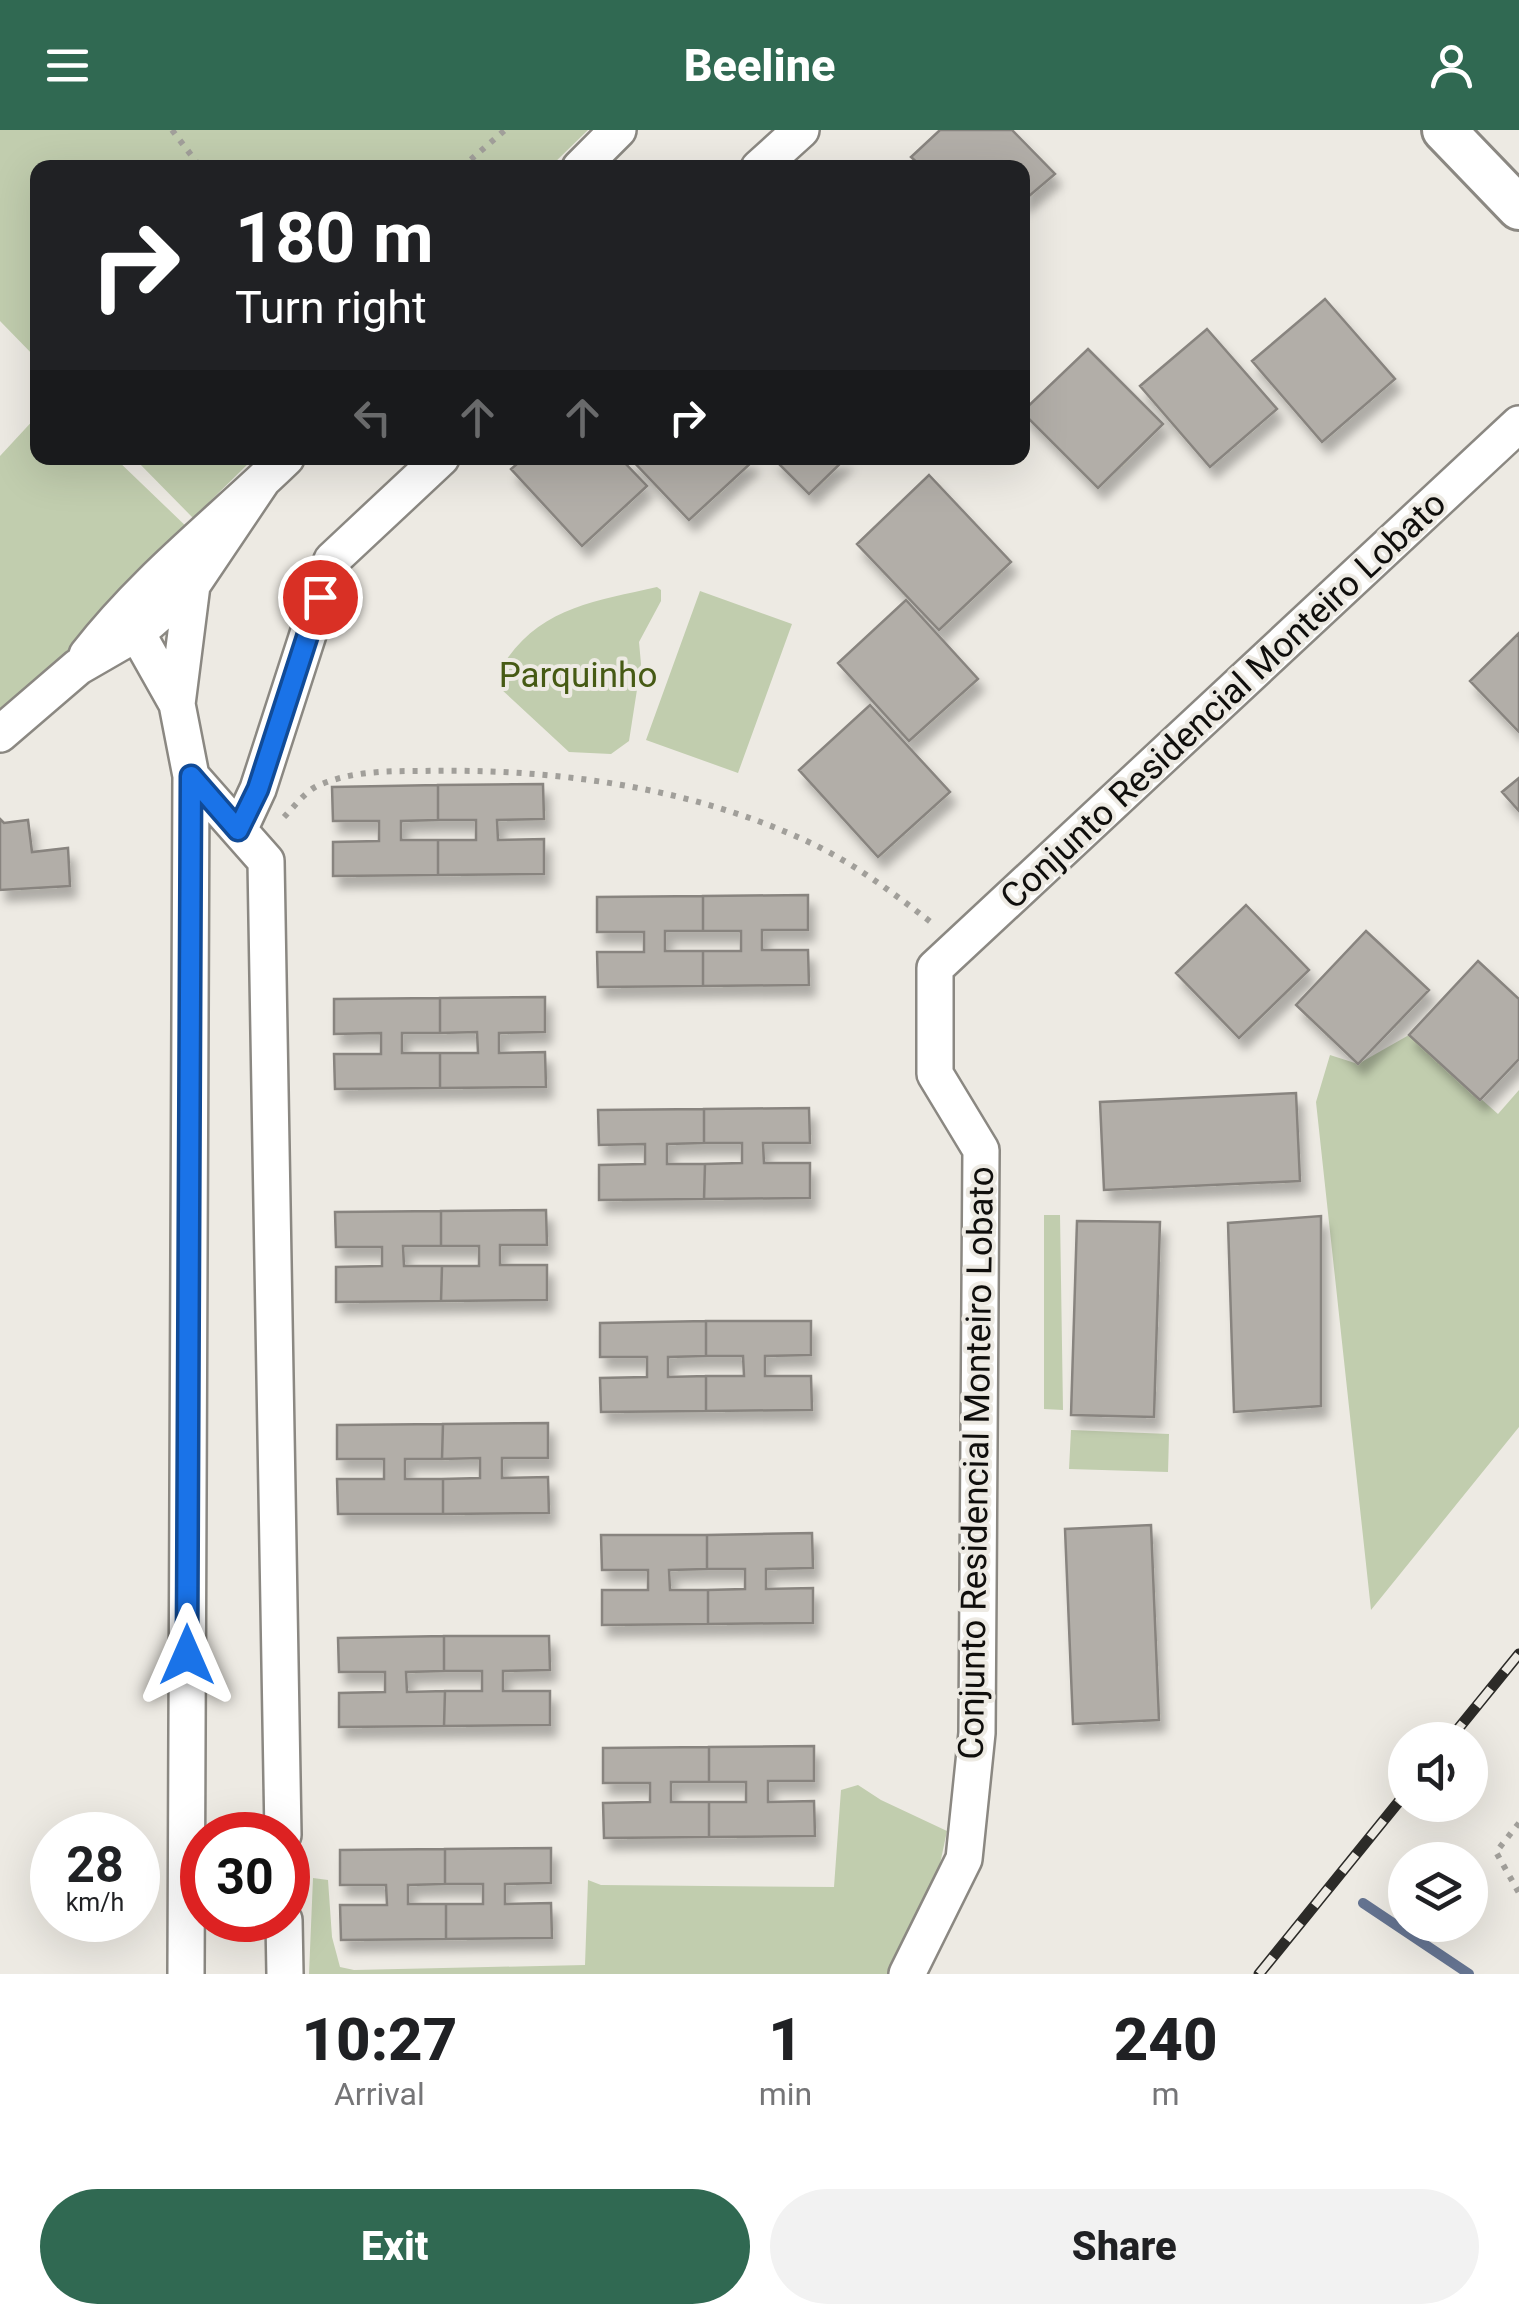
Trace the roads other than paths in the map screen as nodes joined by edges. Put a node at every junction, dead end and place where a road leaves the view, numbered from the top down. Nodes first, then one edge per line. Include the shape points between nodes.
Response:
1 (618, 130) edge
2 (800, 130) edge
3 (1444, 130) edge
4 (588, 160) edge
5 (768, 160) edge
6 (1519, 208) edge
7 (1519, 424) edge
8 (434, 465) edge
9 (274, 469) edge
10 (184, 549) junction
11 (192, 585) junction
12 (137, 633) junction
13 (78, 667) junction
14 (177, 704) junction
15 (0, 734) edge
16 (191, 776) junction
17 (246, 838) junction
18 (282, 1812) edge
19 (284, 1942) edge
20 (186, 1974) edge
21 (285, 1974) edge
22 (908, 1974) edge

1 - 4 street
2 - 5 street
3 - 6 street
7 - 22 street, Conjunto Residencial Monteiro Lobato via 935,968 935,1074 981,1150 977,1733 964,1858
8 - 17 street via 332,560
9 - 10 street
9 - 11 street
10 - 12 street via 146,600
10 - 13 street via 118,614
11 - 12 street
11 - 14 street
12 - 13 street
12 - 14 street
13 - 15 street
14 - 16 street
16 - 17 street
16 - 20 street
17 - 18 street via 266,861
19 - 21 street

